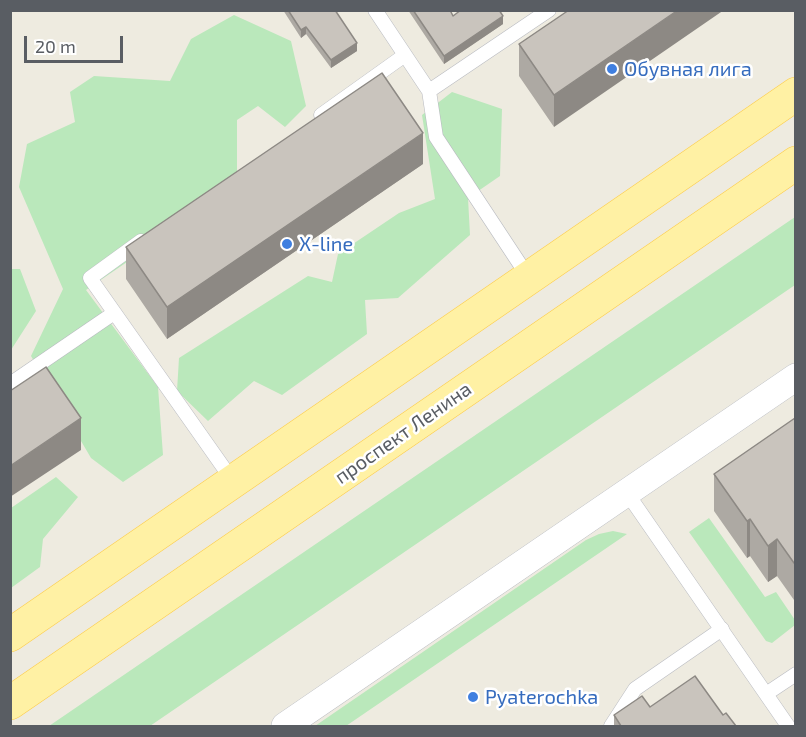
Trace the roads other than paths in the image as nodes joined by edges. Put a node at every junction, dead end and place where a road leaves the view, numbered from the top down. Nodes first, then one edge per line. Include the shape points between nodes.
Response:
1 (375, 10) edge
2 (549, 10) edge
3 (405, 55) junction
4 (429, 91) junction
5 (795, 94) edge
6 (309, 123) edge
7 (795, 163) edge
8 (156, 231) edge
9 (529, 278) junction
10 (114, 313) junction
11 (795, 377) edge
12 (10, 384) edge
13 (233, 481) junction
14 (627, 493) junction
15 (722, 629) junction
16 (10, 635) edge
17 (795, 674) edge
18 (766, 694) junction
19 (10, 703) edge
20 (285, 726) edge
21 (611, 726) edge
22 (788, 726) edge

1 - 3 lane
2 - 4 lane
3 - 4 lane
3 - 6 lane
4 - 9 lane via 436,137
5 - 9 main road
7 - 19 main road, проспект Ленина
8 - 10 lane via 90,278
9 - 13 main road
10 - 12 lane
10 - 13 lane
11 - 14 street
13 - 16 main road
14 - 15 lane
14 - 20 street
15 - 18 lane
15 - 21 lane via 635,689
17 - 18 lane
18 - 22 lane

